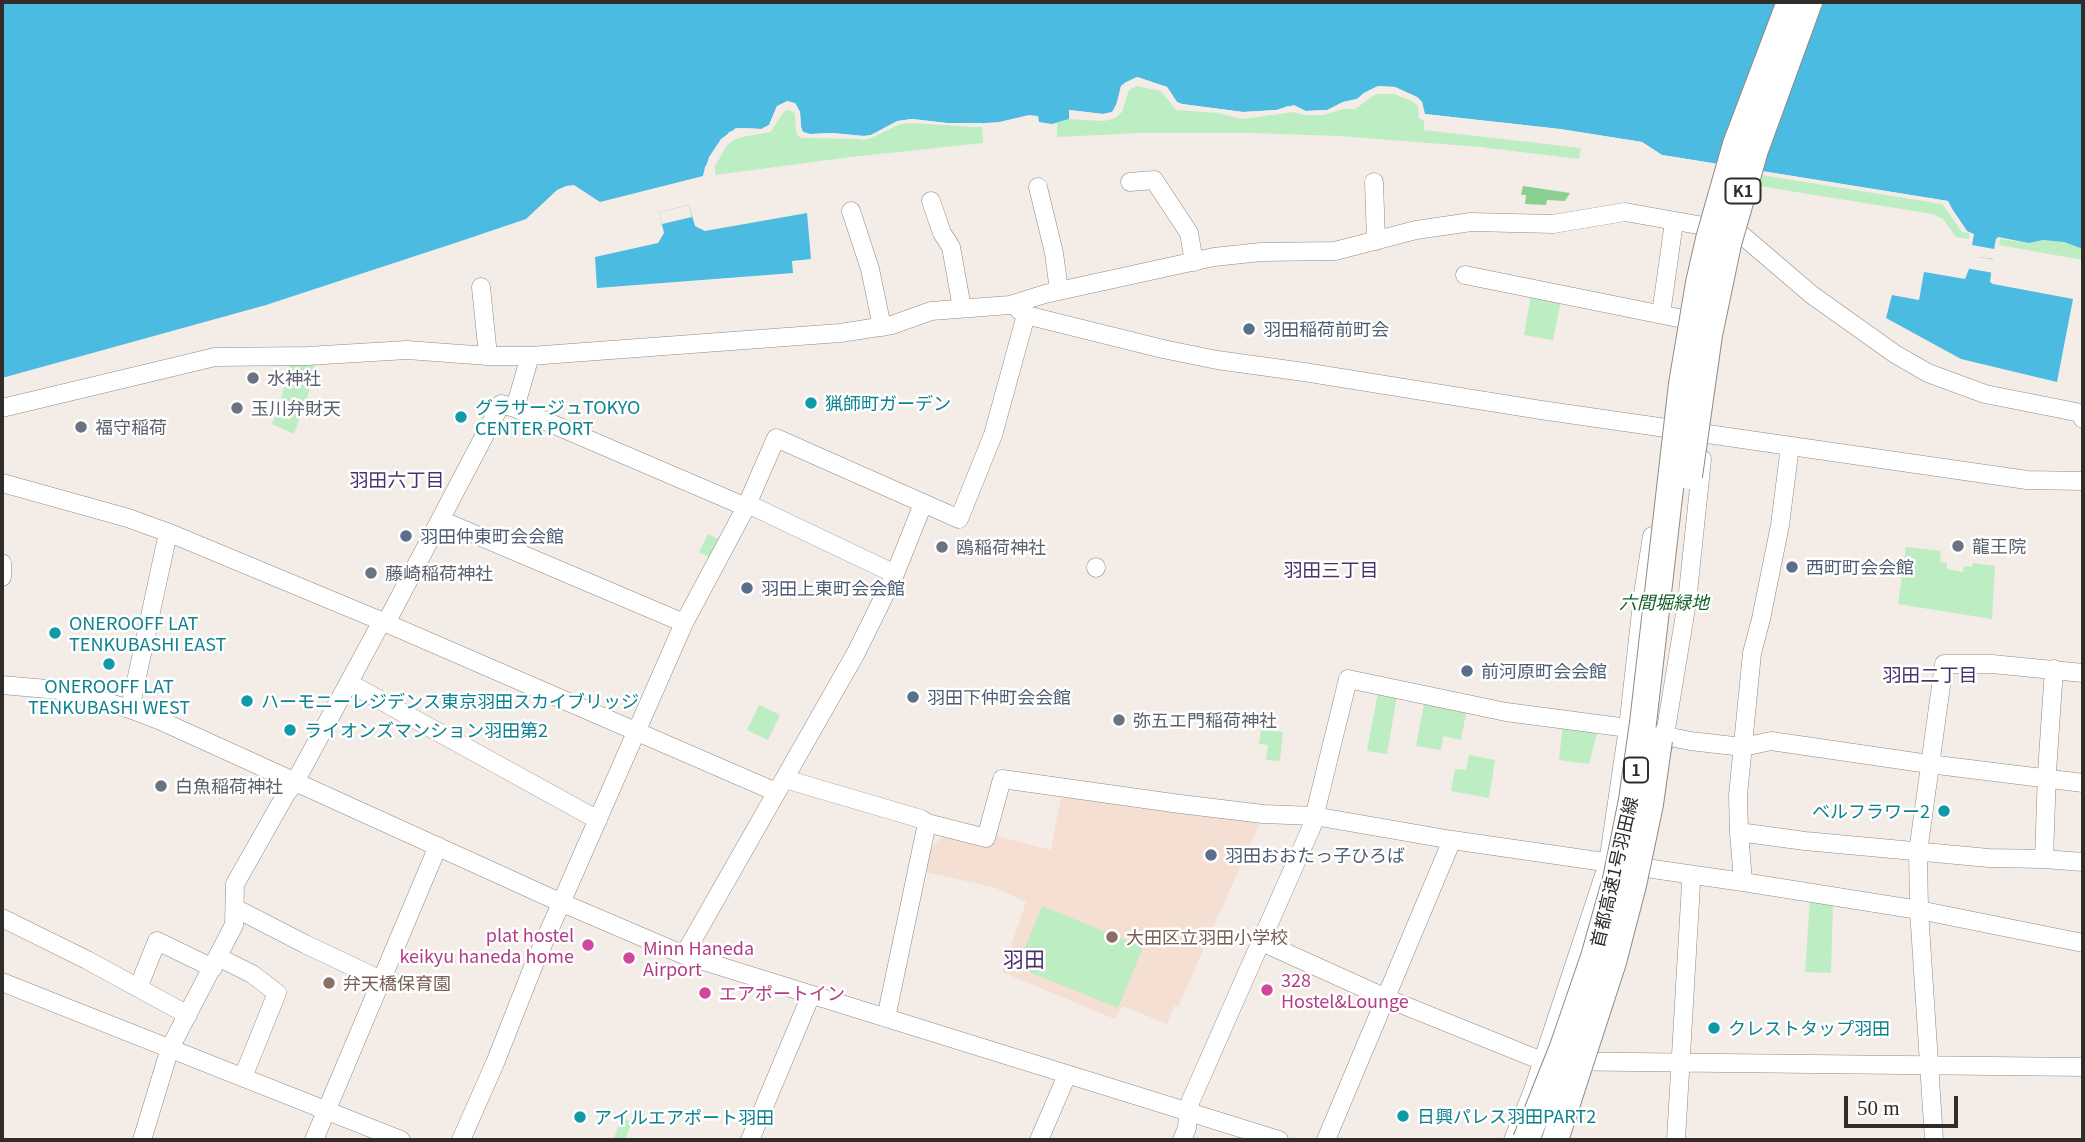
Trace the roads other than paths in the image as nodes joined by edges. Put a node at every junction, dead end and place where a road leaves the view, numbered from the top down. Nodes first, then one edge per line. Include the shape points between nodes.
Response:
1 (1790, 2) edge
2 (1809, 2) edge
3 (1130, 182) dead end
4 (1374, 182) dead end
5 (1038, 187) dead end
6 (932, 201) dead end
7 (851, 211) dead end
8 (1674, 222) junction
9 (1698, 225) junction
10 (1741, 235) junction
11 (1376, 241) junction
12 (1194, 262) junction
13 (1465, 275) dead end
14 (481, 287) dead end
15 (1059, 291) junction
16 (1010, 305) junction
17 (962, 308) junction
18 (1661, 314) junction
19 (1026, 315) junction
20 (1683, 318) junction
21 (882, 327) junction
22 (488, 356) junction
23 (530, 356) junction
24 (1691, 386) junction
25 (2, 408) edge
26 (515, 408) junction
27 (2083, 419) edge
28 (1666, 429) junction
29 (1705, 433) junction
30 (1790, 446) junction
31 (2083, 481) edge
32 (2, 483) edge
33 (923, 504) junction
34 (747, 505) junction
35 (441, 520) junction
36 (168, 533) junction
37 (2, 563) edge
38 (895, 574) junction
39 (2, 577) edge
40 (384, 622) junction
41 (684, 623) junction
42 (2054, 669) junction
43 (2083, 673) edge
44 (349, 683) junction
45 (2, 685) edge
46 (130, 709) junction
47 (1628, 728) junction
48 (637, 731) junction
49 (1665, 736) junction
50 (1743, 747) junction
51 (1929, 764) junction
52 (2047, 779) junction
53 (295, 782) junction
54 (2083, 783) edge
55 (781, 786) junction
56 (1314, 816) junction
57 (598, 820) junction
58 (927, 823) junction
59 (1739, 832) junction
60 (1452, 840) junction
61 (438, 846) junction
62 (1918, 852) junction
63 (2044, 859) junction
64 (2083, 862) edge
65 (1608, 863) junction
66 (1644, 868) junction
67 (1688, 874) junction
68 (1743, 882) junction
69 (562, 903) junction
70 (235, 908) junction
71 (1919, 910) junction
72 (2, 918) edge
73 (1262, 942) junction
74 (2083, 943) edge
75 (684, 955) junction
76 (215, 963) junction
77 (381, 980) junction
78 (2, 982) edge
79 (138, 988) junction
80 (811, 995) junction
81 (1386, 998) junction
82 (188, 1015) junction
83 (886, 1018) junction
84 (170, 1048) junction
85 (1542, 1061) junction
86 (1587, 1062) junction
87 (1680, 1063) junction
88 (1929, 1065) junction
89 (2083, 1067) edge
90 (1067, 1075) junction
91 (243, 1077) junction
92 (326, 1110) junction
93 (1188, 1112) junction
94 (142, 1140) edge
95 (314, 1140) edge
96 (401, 1140) edge
97 (461, 1140) edge
98 (750, 1140) edge
99 (1039, 1140) edge
100 (1182, 1140) edge
101 (1279, 1140) edge
102 (1326, 1140) edge
103 (1513, 1140) edge
104 (1526, 1140) edge
105 (1555, 1140) edge
106 (1560, 1140) edge
107 (1676, 1140) edge
108 (1934, 1140) edge

1 - 24 highway, K1, bridge via 1720,198 1699,283
2 - 24 highway, K1, bridge via 1740,202
3 - 12 street via 1154,180 1189,233
4 - 11 street
5 - 15 street
6 - 17 street via 951,247
7 - 21 street
8 - 9 street
8 - 11 street via 1625,212 1545,225 1471,222
8 - 18 street
9 - 10 street
9 - 20 street
10 - 27 street via 1853,325 1928,373 1985,394 2077,412
10 - 29 street
11 - 12 street via 1335,251 1261,252
12 - 15 street
13 - 18 street
14 - 22 street
15 - 16 street
16 - 17 street
16 - 19 street
17 - 21 street
18 - 20 street
19 - 28 street via 1217,360
19 - 33 street via 993,435 959,519
20 - 28 street
21 - 23 street
22 - 23 street
22 - 25 street via 407,350 215,357
23 - 26 street
24 - 104 highway, 首都高速1号羽田線 / 1, bridge via 1632,800 1616,879 1563,1047
24 - 105 highway, 首都高速1号羽田線 / 1, bridge via 1650,804 1613,962
26 - 34 street
26 - 35 street via 501,404
28 - 29 street
28 - 47 street
29 - 30 street
29 - 49 street via 1687,602
30 - 31 street via 2027,480
30 - 50 street via 1780,525 1752,653
32 - 36 street
33 - 34 street via 776,438
33 - 38 street
34 - 38 street
34 - 41 street
35 - 40 street
35 - 41 street
36 - 40 street
36 - 46 street
37 - 39 street
38 - 55 street
40 - 44 street
40 - 48 street
41 - 48 street
42 - 43 street
42 - 51 street via 1944,664
42 - 52 street
44 - 53 street
44 - 57 street
45 - 46 street via 59,690
46 - 53 street
47 - 49 street
47 - 56 street via 1506,712 1348,680
47 - 65 street
48 - 55 street
48 - 57 street
49 - 50 street
49 - 66 street
50 - 51 street via 1771,741
50 - 59 street
51 - 52 street
51 - 62 street
52 - 54 street
52 - 63 street
53 - 61 street
53 - 70 street via 235,884
55 - 58 street
55 - 75 street
56 - 58 street via 1263,814 1002,779 986,838
56 - 60 street
56 - 73 street
57 - 69 street
58 - 83 street
59 - 62 street
59 - 68 street
60 - 65 street
60 - 81 street
61 - 69 street
61 - 77 street
62 - 63 street
62 - 71 street
63 - 64 street
65 - 66 street
65 - 85 street
66 - 67 street
66 - 86 street
67 - 68 street
67 - 87 street
68 - 71 street
69 - 75 street
69 - 97 street
70 - 76 street via 234,925
70 - 77 street
71 - 74 street
71 - 88 street
72 - 79 street
73 - 81 street
73 - 93 street
75 - 80 street
76 - 79 street via 157,941
76 - 82 street
76 - 91 street via 252,974 277,993
77 - 92 street
78 - 84 street
79 - 82 street
80 - 83 street
80 - 98 street
81 - 85 street
81 - 102 street
82 - 84 street
83 - 90 street
84 - 91 street
84 - 94 street
85 - 86 street
85 - 103 street
86 - 87 street
86 - 106 street
87 - 88 street
87 - 107 street
88 - 89 street
88 - 108 street
90 - 93 street
90 - 99 street
91 - 92 street
92 - 95 street
92 - 96 street
93 - 100 street
93 - 101 street

